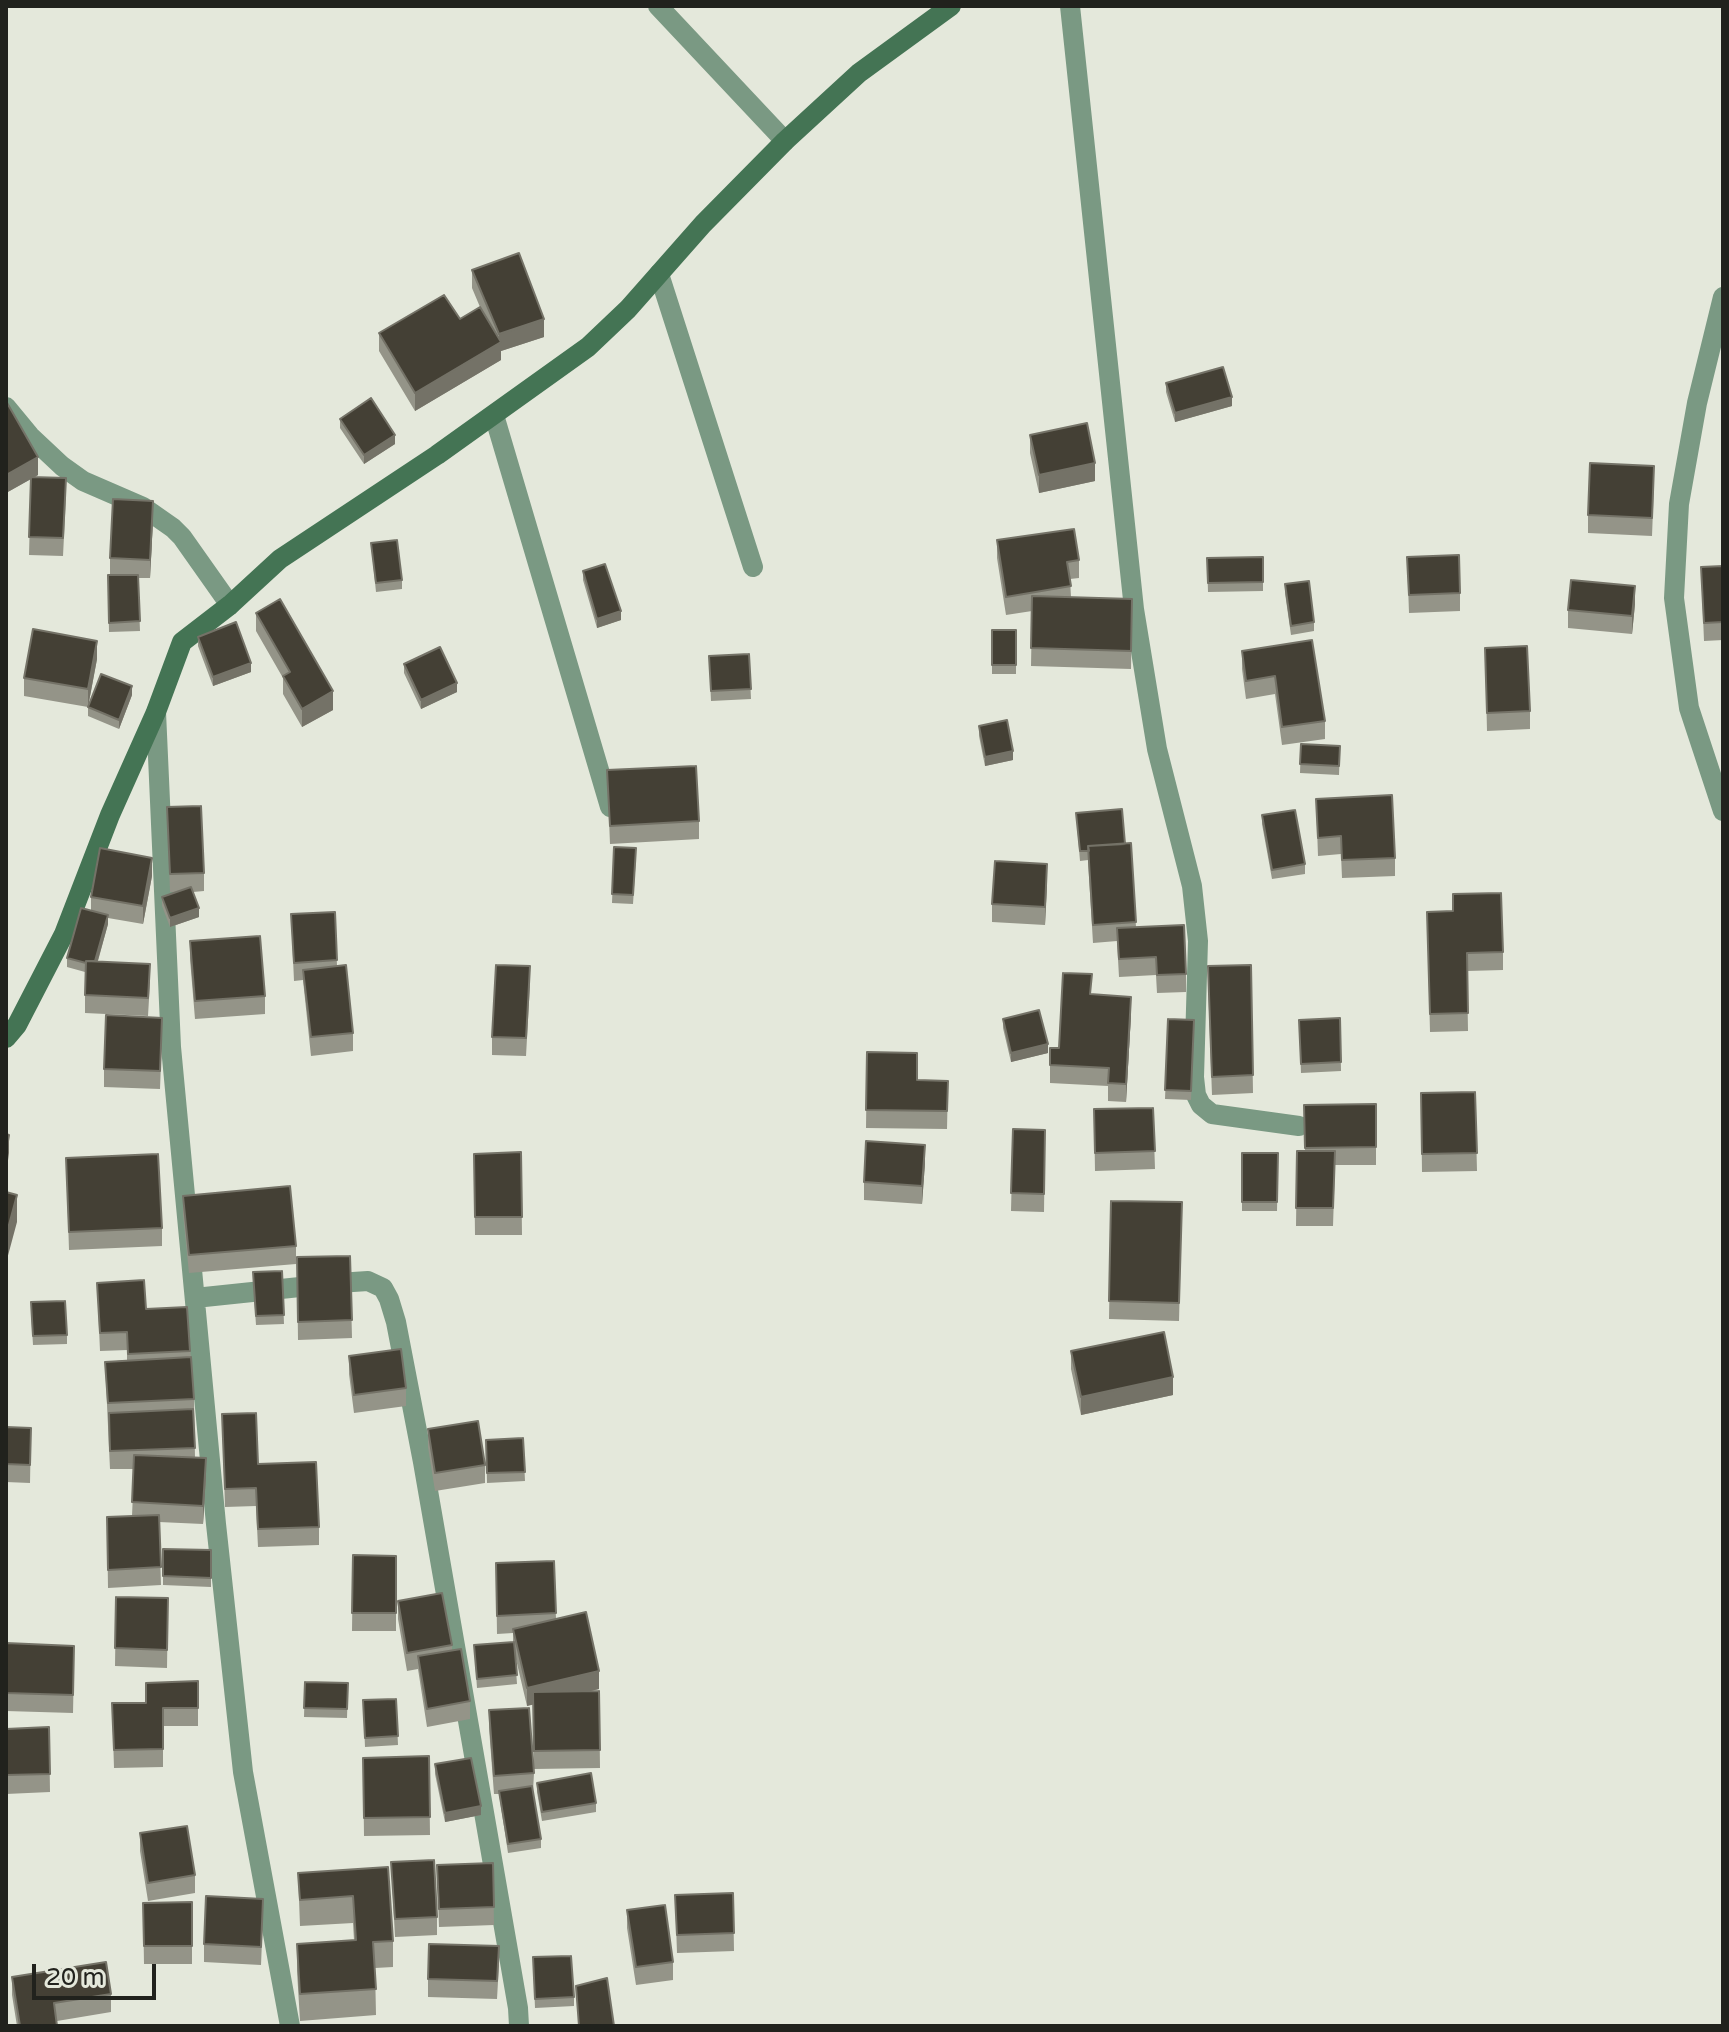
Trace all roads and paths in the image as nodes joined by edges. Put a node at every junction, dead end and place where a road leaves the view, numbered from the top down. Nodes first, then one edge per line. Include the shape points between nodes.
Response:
1 (658, 6) edge
2 (951, 6) edge
3 (1070, 6) edge
4 (785, 141) junction
5 (659, 274) junction
6 (1723, 297) edge
7 (6, 407) edge
8 (494, 415) junction
9 (753, 567) dead end
10 (230, 605) junction
11 (156, 712) junction
12 (610, 807) edge
13 (1723, 811) edge
14 (6, 1038) edge
15 (1299, 1126) dead end
16 (195, 1298) junction
17 (290, 2026) edge
18 (519, 2026) edge

1 - 4 street
2 - 4 street via 859,73
3 - 15 street via 1134,609 1157,749 1192,886 1198,941 1196,1095 1212,1114
4 - 5 street
5 - 8 street via 588,347
5 - 9 street
6 - 13 street via 1679,504 1674,598 1689,708
7 - 10 street via 62,466 173,528
8 - 10 street via 280,559
8 - 12 street
10 - 11 street via 182,642
11 - 14 street via 64,934
11 - 16 street via 171,1047
16 - 17 street via 243,1772
16 - 18 street via 368,1281 383,1288 389,1299 423,1462

